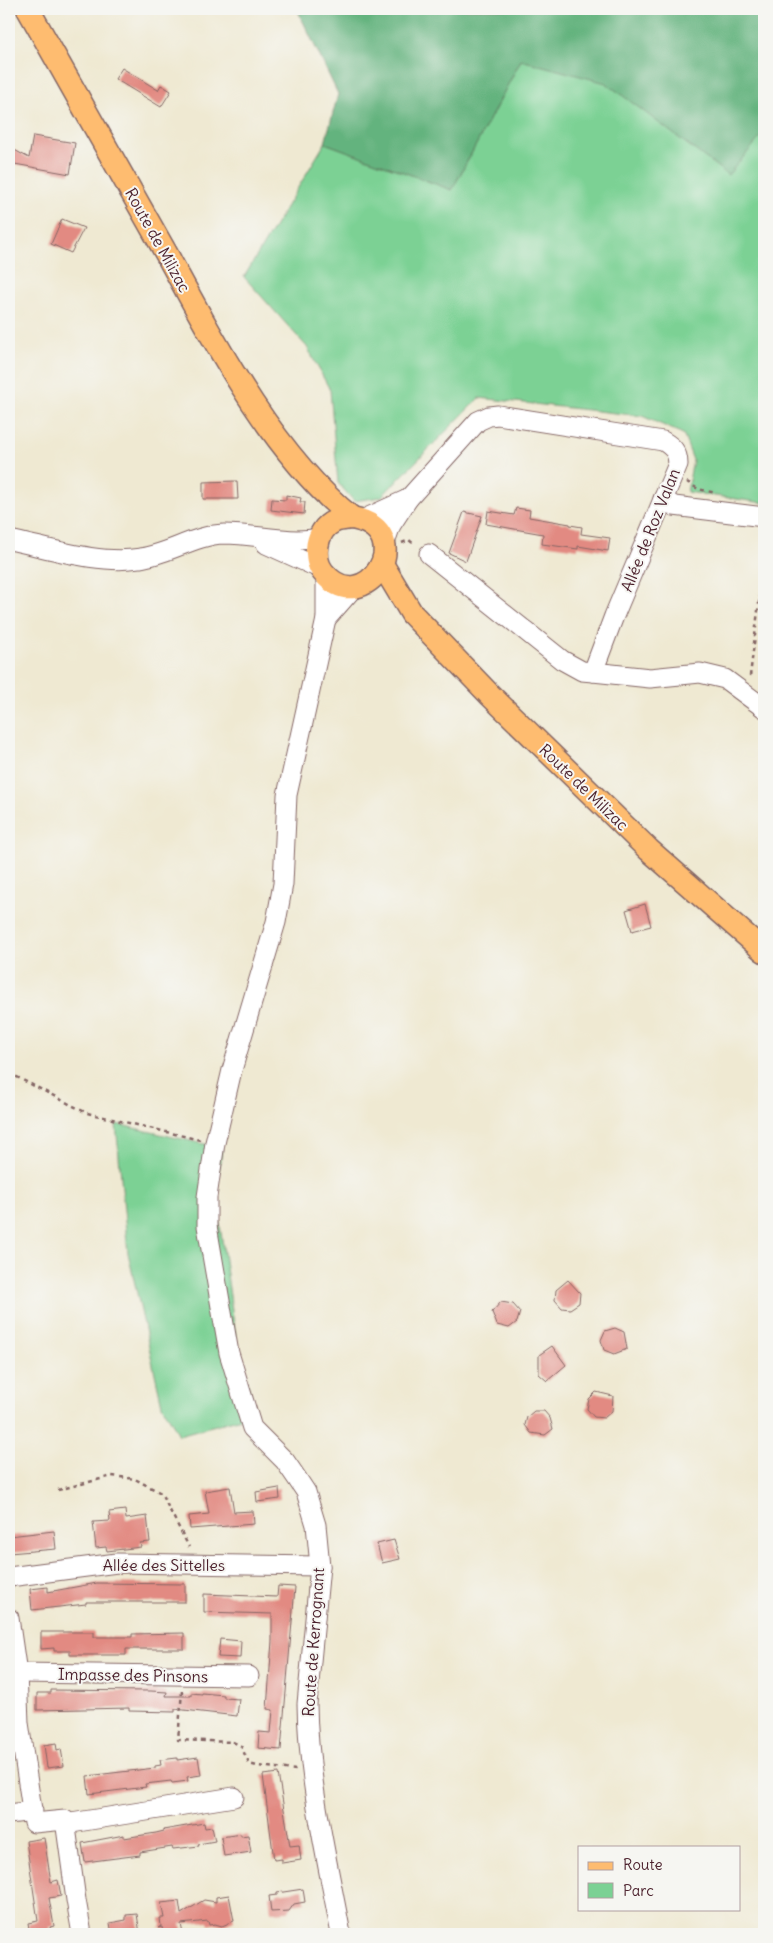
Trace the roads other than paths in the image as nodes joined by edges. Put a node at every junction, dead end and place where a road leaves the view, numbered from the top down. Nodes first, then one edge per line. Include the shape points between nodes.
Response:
1 (28, 9) edge
2 (298, 464) junction
3 (408, 499) junction
4 (663, 499) junction
5 (764, 517) edge
6 (357, 519) junction
7 (320, 535) junction
8 (246, 536) junction
9 (9, 540) edge
10 (384, 553) junction
11 (429, 554) road end
12 (323, 572) junction
13 (360, 585) junction
14 (412, 614) junction
15 (326, 619) junction
16 (593, 672) junction
17 (764, 708) edge
18 (764, 951) edge
19 (320, 1566) junction
20 (9, 1576) edge
21 (9, 1618) edge
22 (14, 1664) edge
23 (249, 1676) dead end
24 (234, 1797) dead end
25 (33, 1810) junction
26 (9, 1814) edge
27 (65, 1824) junction
28 (82, 1934) edge
29 (341, 1934) edge

1 - 2 main road, Route de Milizac via 239,382
2 - 6 main road, Route de Milizac via 332,502
2 - 7 main road, Route de Milizac via 317,506
3 - 4 street, Allée de Roz Valan via 478,421 498,415 663,440 678,455
3 - 6 street, Allée de Roz Valan
3 - 10 street, Allée de Roz Valan via 391,525
4 - 5 street via 674,506
4 - 16 street, Allée de Roz Valan
6 - 7 main road via 332,522
6 - 10 main road via 376,530
7 - 8 street via 289,541
7 - 12 main road via 316,554
8 - 9 street via 224,534 141,558 110,561
8 - 12 street
10 - 13 main road via 373,579
10 - 14 main road, Route de Milizac
11 - 16 street via 562,660 582,671
12 - 13 main road via 335,583
12 - 15 street
13 - 14 main road, Route de Milizac
13 - 15 street
14 - 18 main road, Route de Milizac via 581,785
15 - 19 street, Route de Kerrognant via 287,796 283,884 276,922 232,1070 215,1143 207,1197 207,1226 229,1353 252,1428 285,1461 306,1492 316,1525
16 - 17 street via 650,678 700,673 725,679
19 - 20 street, Allée des Sittelles via 117,1563
19 - 29 street, Route de Kerrognant via 307,1704 312,1771
21 - 22 street
22 - 23 street, Impasse des Pinsons
22 - 25 street via 18,1723
24 - 27 street
25 - 26 street
25 - 27 street via 34,1823 65,1820
27 - 28 street

